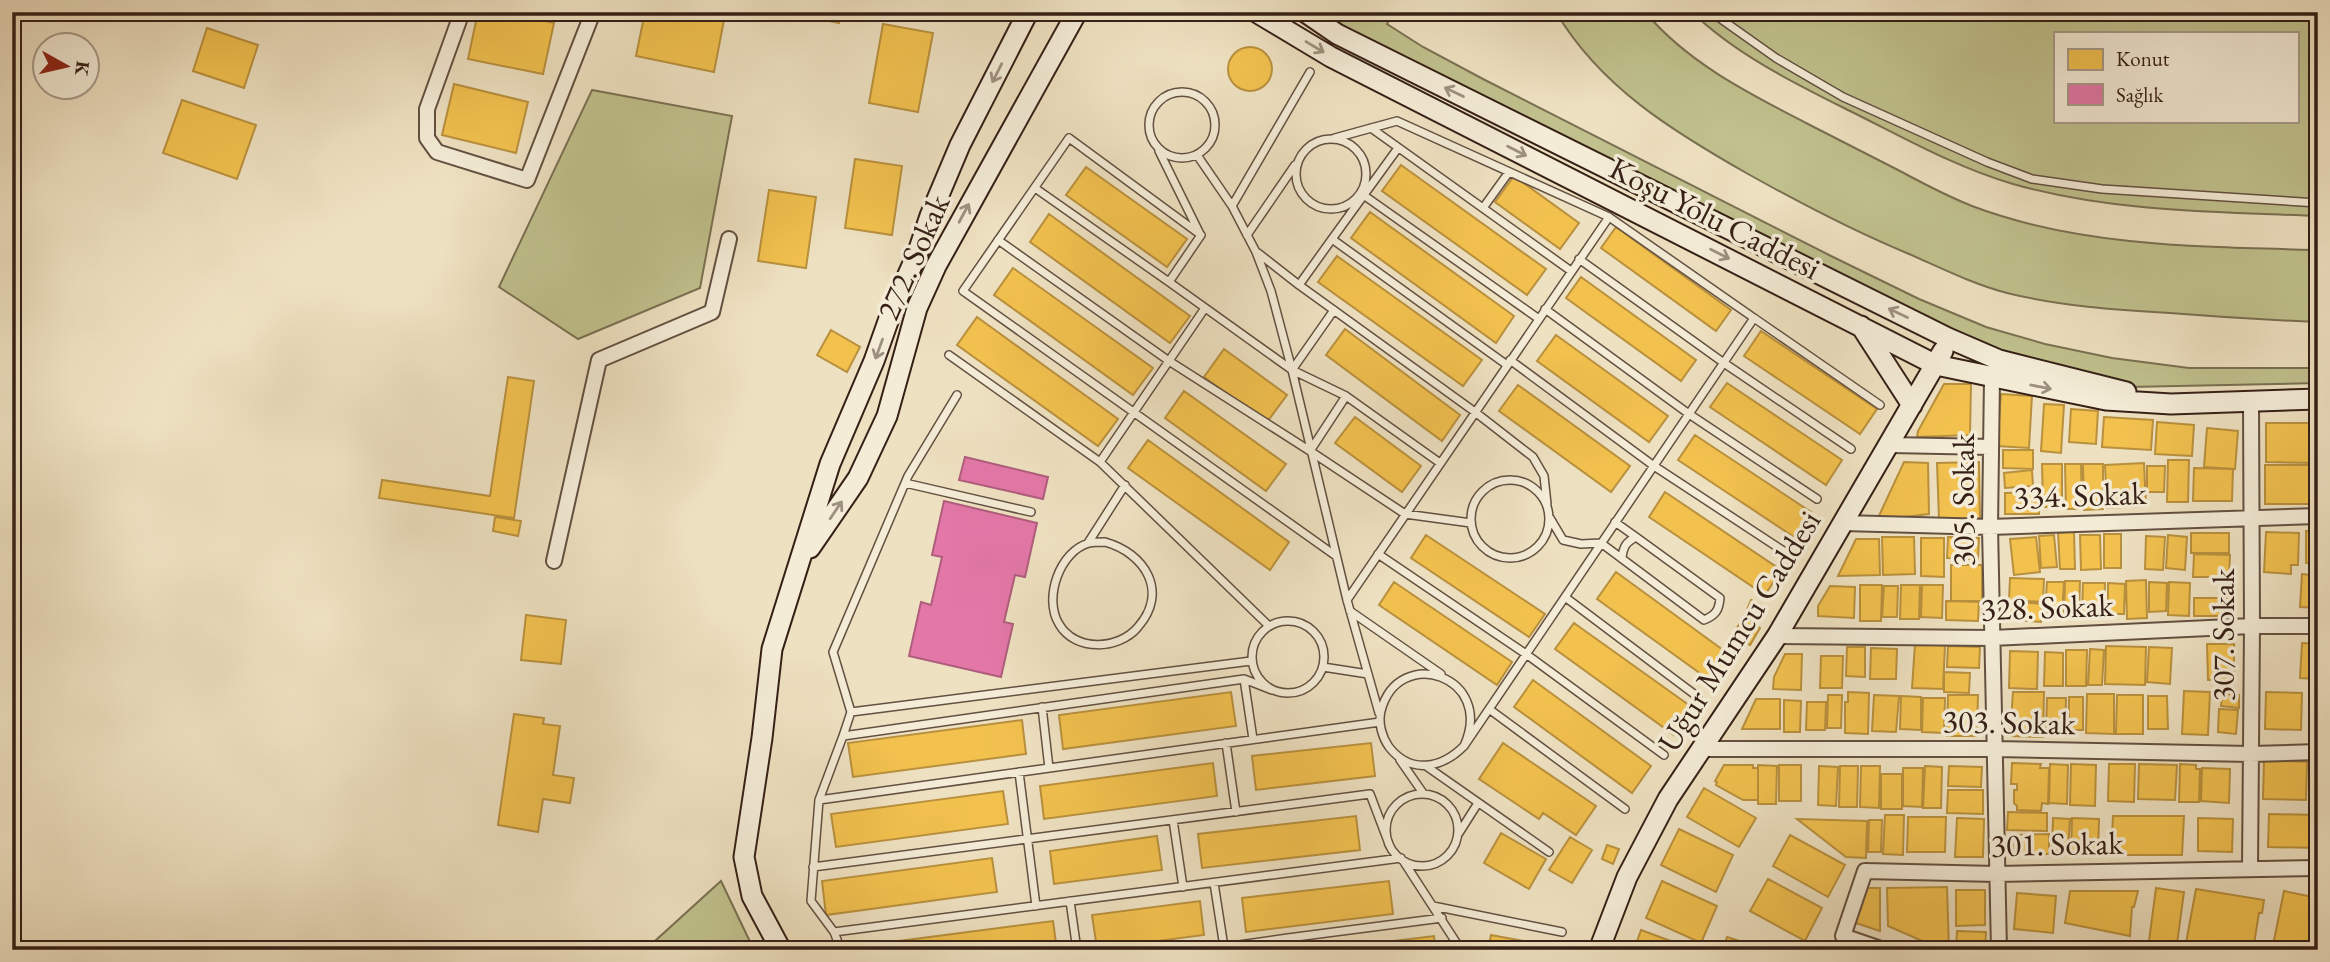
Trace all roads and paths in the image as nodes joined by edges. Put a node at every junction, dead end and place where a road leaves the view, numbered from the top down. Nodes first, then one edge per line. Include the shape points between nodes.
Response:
1 (461, 12) edge
2 (593, 12) edge
3 (1028, 12) edge
4 (1077, 12) edge
5 (1256, 12) edge
6 (1305, 12) edge
7 (1711, 12) edge
8 (1310, 72) dead end
9 (1371, 128) junction
10 (1335, 138) junction
11 (1157, 148) junction
12 (1398, 148) junction
13 (1197, 155) junction
14 (1297, 162) junction
15 (1509, 172) junction
16 (1035, 188) junction
17 (1362, 194) junction
18 (2318, 203) edge
19 (1232, 206) junction
20 (1483, 208) junction
21 (1609, 216) junction
22 (1247, 235) junction
23 (1201, 236) junction
24 (729, 239) dead end
25 (1332, 239) junction
26 (999, 240) junction
27 (918, 252) junction
28 (1256, 252) junction
29 (1580, 259) junction
30 (936, 266) junction
31 (1571, 271) junction
32 (1169, 282) junction
33 (1299, 285) junction
34 (1205, 308) junction
35 (1545, 309) junction
36 (1334, 310) junction
37 (1754, 318) junction
38 (1538, 319) junction
39 (1861, 325) junction
40 (1926, 327) junction
41 (948, 355) dead end
42 (1939, 358) junction
43 (1169, 361) junction
44 (1509, 363) junction
45 (1724, 363) junction
46 (1995, 369) junction
47 (1292, 370) junction
48 (957, 395) dead end
49 (1346, 396) junction
50 (2318, 399) edge
51 (2251, 402) junction
52 (1880, 405) dead end
53 (1912, 405) junction
54 (1475, 412) junction
55 (1134, 413) junction
56 (1689, 414) junction
57 (1890, 445) junction
58 (1991, 447) junction
59 (1851, 449) dead end
60 (1310, 451) junction
61 (1100, 462) junction
62 (1440, 463) junction
63 (1654, 466) junction
64 (905, 482) junction
65 (1125, 485) junction
66 (1817, 499) dead end
67 (1547, 504) junction
68 (1031, 512) dead end
69 (1405, 514) junction
70 (2318, 516) edge
71 (1550, 518) junction
72 (2251, 518) junction
73 (1471, 523) junction
74 (1615, 523) junction
75 (1843, 523) junction
76 (1990, 527) junction
77 (1636, 537) junction
78 (1088, 543) junction
79 (1601, 543) junction
80 (1785, 552) dead end
81 (1378, 554) junction
82 (1336, 556) junction
83 (1622, 558) junction
84 (554, 561) dead end
85 (797, 566) junction
86 (1564, 597) junction
87 (1346, 600) junction
88 (1349, 610) junction
89 (1269, 626) junction
90 (2252, 626) junction
91 (2318, 626) edge
92 (1777, 636) junction
93 (1992, 638) junction
94 (1526, 654) junction
95 (1251, 661) junction
96 (1323, 667) junction
97 (1368, 674) junction
98 (1244, 679) junction
99 (1448, 680) junction
100 (1272, 690) junction
101 (1698, 697) dead end
102 (1042, 707) junction
103 (1489, 709) junction
104 (851, 712) junction
105 (1380, 719) junction
106 (843, 736) junction
107 (1253, 739) junction
108 (1226, 743) junction
109 (1464, 746) junction
110 (1700, 749) junction
111 (1996, 749) junction
112 (2318, 751) edge
113 (2251, 754) junction
114 (1664, 755) dead end
115 (1398, 756) junction
116 (1426, 766) junction
117 (1049, 768) junction
118 (1019, 772) junction
119 (1423, 793) junction
120 (819, 800) junction
121 (1479, 803) junction
122 (1625, 809) dead end
123 (1236, 812) junction
124 (1173, 820) junction
125 (1458, 834) junction
126 (1027, 839) junction
127 (1388, 844) junction
128 (1549, 852) dead end
129 (1402, 860) junction
130 (813, 867) junction
131 (2318, 868) edge
132 (2250, 869) junction
133 (1997, 874) junction
134 (1214, 883) junction
135 (1183, 887) junction
136 (1070, 901) junction
137 (1036, 906) junction
138 (1433, 906) junction
139 (1442, 918) junction
140 (834, 932) junction
141 (1562, 932) dead end
142 (1288, 938) junction
143 (1222, 948) edge
144 (780, 950) edge
145 (841, 950) edge
146 (1077, 950) edge
147 (1204, 950) edge
148 (1289, 950) edge
149 (1461, 950) edge
150 (1599, 950) edge
151 (1884, 950) edge
152 (1999, 950) edge

1 - 2 street via 428,109 427,138 437,152 527,180
3 -> 27 main road, 272. Sokak via 960,145
30 -> 4 main road, 272. Sokak
5 -> 39 main road, Koşu Yolu Caddesi via 1331,57
40 -> 6 main road, Koşu Yolu Caddesi via 1337,34
7 - 18 lane via 1843,97 2032,179 2102,189
8 - 19 lane
9 - 10 lane
9 - 12 lane
9 - 15 lane via 1397,121
10 - 14 lane via 1312,143
10 - 17 lane via 1356,149 1363,159
11 - 13 lane via 1176,158
11 - 13 lane via 1149,117 1161,99 1182,91 1193,93 1210,107 1215,129 1212,140
11 - 23 lane
12 - 17 lane
12 - 20 lane
13 - 19 lane
14 - 17 lane via 1295,173 1302,195 1320,208 1343,207
14 - 22 lane
15 - 20 lane
15 - 21 lane
16 - 23 lane via 1069,138
16 - 26 lane
16 - 32 lane
17 - 25 lane
17 - 38 lane
19 - 22 lane
20 - 31 lane
21 - 29 lane
21 - 37 lane
22 - 28 lane
23 - 32 lane
24 - 84 street via 712,312 599,360
25 - 33 lane
25 - 44 lane
26 - 43 lane
26 - 55 lane via 963,291
27 - 30 main road
27 -> 85 main road, 272. Sokak via 830,464
28 - 33 lane
28 - 47 lane
29 - 31 lane
29 - 45 lane
85 -> 30 main road, 272. Sokak via 858,478 887,416 917,308
31 - 35 lane
32 - 34 lane
33 - 36 lane
34 - 43 lane
34 - 47 lane
35 - 38 lane
35 - 56 lane
36 - 47 lane
36 - 54 lane
37 - 45 lane
37 - 52 lane
38 - 44 lane
39 - 42 main road, Koşu Yolu Caddesi
39 - 53 main road
40 - 42 main road via 1941,341
40 - 46 main road, Koşu Yolu Caddesi
41 - 61 lane
42 - 46 main road, Koşu Yolu Caddesi
42 - 53 main road, Uğur Mumcu Caddesi
43 - 55 lane
43 - 60 lane
44 - 54 lane
44 - 63 lane
45 - 56 lane
45 - 59 lane
46 - 51 main road, Koşu Yolu Caddesi via 2106,400
46 - 58 street, 305. Sokak
47 - 49 lane
47 - 60 lane
48 - 64 lane
49 - 60 lane
49 - 62 lane
50 - 51 main road, Koşu Yolu Caddesi
51 - 72 street, 307. Sokak
53 - 57 main road, Uğur Mumcu Caddesi
54 - 62 lane
54 - 67 lane via 1534,457 1544,476
55 - 61 lane
55 - 82 lane
56 - 63 lane
56 - 66 lane
57 - 58 street
57 - 75 main road, Uğur Mumcu Caddesi
58 - 76 street, 305. Sokak
60 - 69 lane
60 - 82 lane
61 - 65 lane
62 - 69 lane
63 - 74 lane
63 - 80 lane
64 - 68 lane
64 - 104 lane via 834,652
65 - 78 lane
65 - 89 lane
67 - 71 lane
67 - 73 lane via 1530,485 1506,480 1494,483 1476,499
69 - 73 lane
69 - 81 lane
70 - 72 street, 334. Sokak
71 - 73 lane via 1548,531 1531,552 1505,558 1481,546
71 - 79 lane via 1563,540
72 - 76 street, 334. Sokak
72 - 90 street, 307. Sokak
74 - 77 lane
74 - 79 lane
75 - 76 street, 334. Sokak
75 - 92 main road, Uğur Mumcu Caddesi
76 - 93 street, 305. Sokak
77 - 83 lane via 1622,548
77 - 83 lane via 1720,598 1714,616 1704,620
78 - 78 lane via 1061,567 1054,583 1054,613 1059,626 1072,637 1103,645 1119,642 1144,621 1152,590 1147,572 1123,547
79 - 83 lane
79 - 86 lane
81 - 87 lane
81 - 94 lane
82 - 87 lane
85 - 144 main road, 272. Sokak via 772,649 744,857 752,896
86 - 94 lane
86 - 101 lane
87 - 88 lane
88 - 97 lane
88 - 99 lane
89 - 95 lane via 1256,638
89 - 96 lane via 1285,620 1307,626 1322,644
90 - 91 street, 328. Sokak
90 - 93 street, 328. Sokak
90 - 113 street, 307. Sokak
92 - 93 street, 328. Sokak
92 - 110 main road, Uğur Mumcu Caddesi
93 - 111 street, 305. Sokak
94 - 103 lane
94 - 114 lane
95 - 100 lane via 1254,673
95 - 104 lane
96 - 97 lane
96 - 100 lane via 1318,678 1297,692
97 - 105 lane
98 - 100 lane
98 - 102 lane
98 - 107 lane
99 - 105 lane via 1419,674 1404,679 1384,701
99 - 109 lane via 1468,703 1470,732
102 - 106 lane
102 - 117 lane
103 - 109 lane
103 - 122 lane
104 - 106 lane
105 - 107 lane
105 - 115 lane via 1381,732
106 - 120 lane
107 - 108 lane
108 - 117 lane
108 - 123 lane
109 - 116 lane via 1447,760
110 - 111 street, 303. Sokak
110 - 150 main road, Uğur Mumcu Caddesi via 1627,877
111 - 113 street, 303. Sokak
111 - 133 street, 305. Sokak
112 - 113 street, 303. Sokak
113 - 132 street, 307. Sokak
115 - 116 lane
115 - 119 lane
116 - 121 lane
117 - 118 lane
118 - 120 lane
118 - 126 lane
119 - 125 lane via 1446,801 1458,822
119 - 127 lane via 1411,794 1392,809 1387,820
120 - 130 lane
121 - 125 lane
121 - 128 lane
123 - 124 lane
123 - 127 lane via 1370,794
124 - 126 lane
124 - 135 lane
125 - 129 lane via 1455,845 1439,862 1427,866
126 - 130 lane
126 - 137 lane
127 - 129 lane
129 - 134 lane
129 - 138 lane
130 - 140 lane via 811,901
131 - 132 street, 301. Sokak
132 - 133 street, 301. Sokak
133 - 151 street, 301. Sokak via 1865,871 1843,936
133 - 152 street, 305. Sokak
134 - 135 lane
134 - 143 lane
135 - 136 lane
136 - 137 lane
136 - 146 lane
137 - 140 lane
138 - 139 lane
138 - 141 lane
139 - 142 lane
139 - 149 lane
140 - 145 lane
142 - 143 lane
142 - 148 lane
143 - 147 lane

